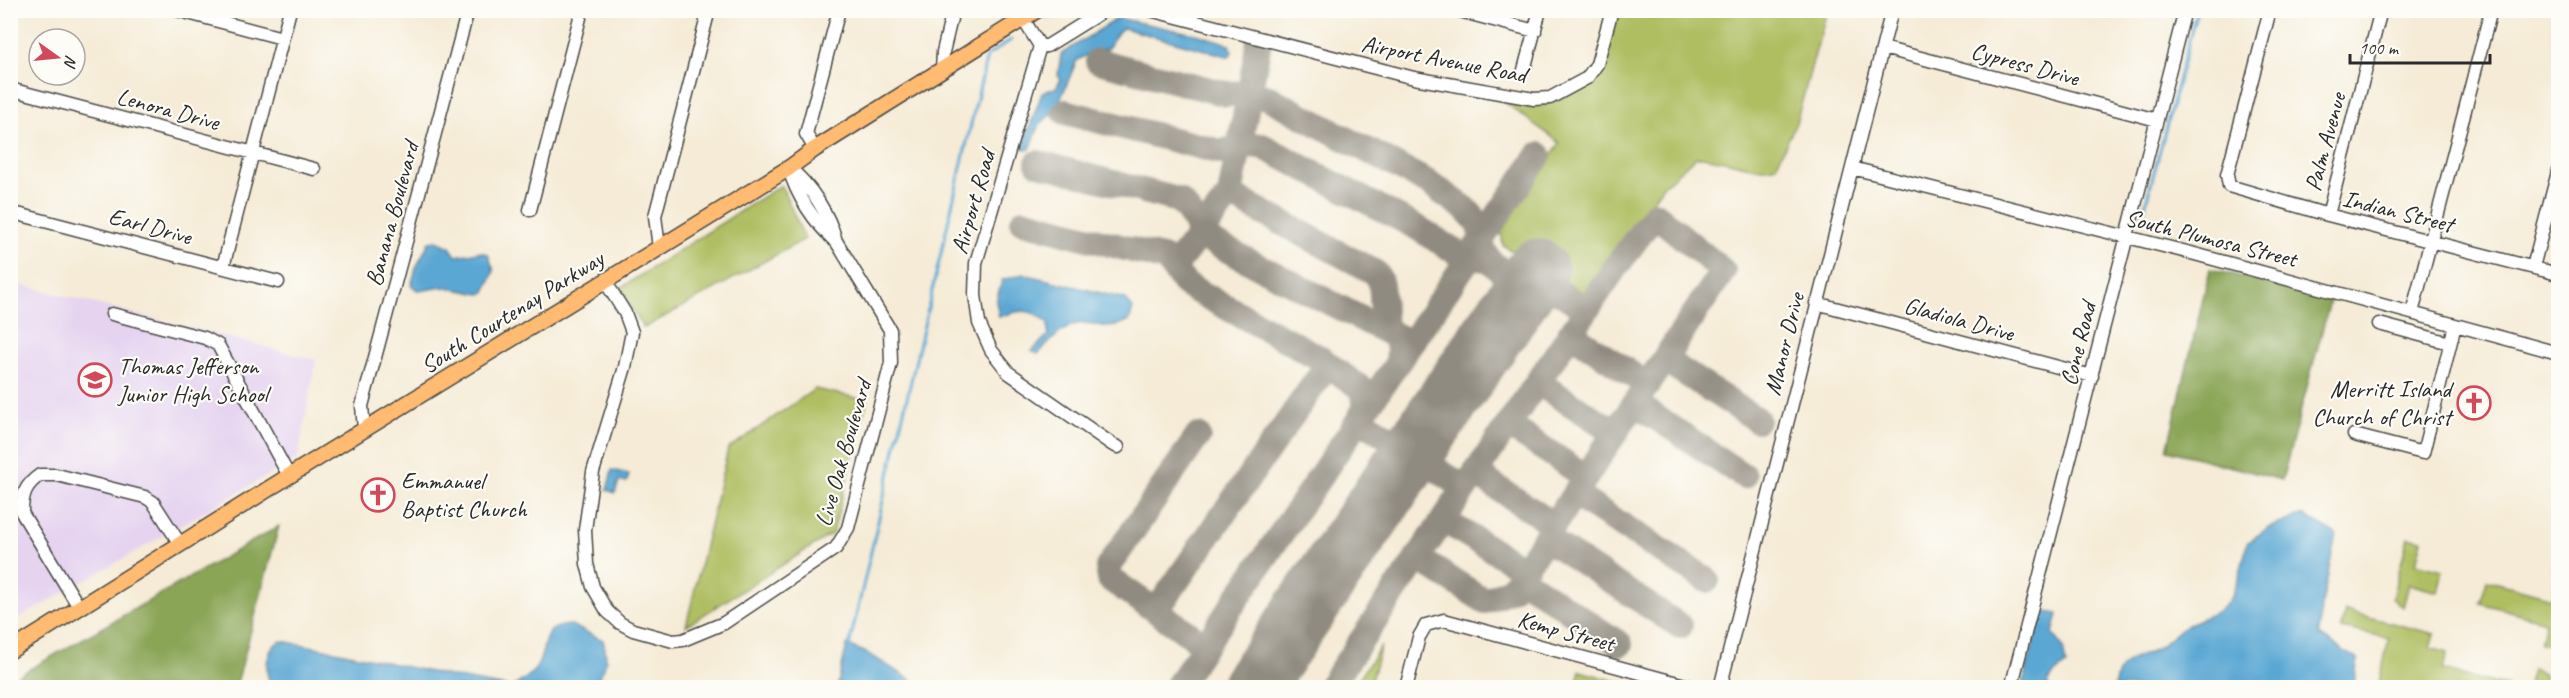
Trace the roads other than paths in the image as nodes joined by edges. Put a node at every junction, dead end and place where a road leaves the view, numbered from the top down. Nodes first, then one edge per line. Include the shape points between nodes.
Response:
1 (177, 10) edge
2 (290, 10) edge
3 (468, 10) edge
4 (582, 10) edge
5 (709, 10) edge
6 (839, 10) edge
7 (953, 10) edge
8 (1036, 10) edge
9 (1106, 10) edge
10 (1150, 10) edge
11 (1456, 10) edge
12 (1540, 10) edge
13 (1612, 10) edge
14 (1892, 10) edge
15 (2185, 10) edge
16 (2270, 10) edge
17 (2381, 10) edge
18 (2491, 10) edge
19 (1023, 19) junction
20 (1535, 31) junction
21 (282, 38) junction
22 (1041, 46) junction
23 (1883, 48) junction
24 (942, 70) junction
25 (1524, 70) dead end
26 (10, 89) edge
27 (2157, 120) junction
28 (815, 149) junction
29 (254, 153) junction
30 (314, 168) dead end
31 (789, 168) junction
32 (1852, 168) junction
33 (2559, 172) edge
34 (530, 210) dead end
35 (10, 212) edge
36 (2328, 214) junction
37 (2127, 238) junction
38 (2431, 240) junction
39 (659, 248) junction
40 (223, 267) junction
41 (2533, 267) junction
42 (2559, 274) edge
43 (605, 281) junction
44 (278, 282) dead end
45 (1816, 303) junction
46 (2412, 313) junction
47 (112, 314) dead end
48 (2379, 324) dead end
49 (2455, 325) junction
50 (2450, 344) junction
51 (2559, 353) edge
52 (2092, 376) junction
53 (364, 429) junction
54 (2354, 435) dead end
55 (1118, 447) dead end
56 (289, 476) junction
57 (180, 544) junction
58 (79, 608) junction
59 (10, 651) edge
60 (1406, 687) edge
61 (1696, 687) edge
62 (1720, 687) edge
63 (2011, 687) edge

1 - 21 street
2 - 21 street
3 - 53 street, Banana Boulevard via 362,406
4 - 34 street
5 - 39 street via 655,216
6 - 28 street via 807,134
7 - 24 street
8 - 19 main road, South Courtenay Parkway
9 - 22 street
10 - 13 street, Airport Avenue Road via 1414,78 1534,99 1550,98 1587,78 1597,64
11 - 20 street
12 - 20 street
14 - 23 street, Manor Drive
15 - 27 street, Cone Road
16 - 36 street, Indian Street via 2227,175 2229,186
17 - 36 street, Palm Avenue
18 - 38 street
19 - 22 street
19 - 24 main road, South Courtenay Parkway
20 - 25 street
21 - 29 street
22 - 55 street, Airport Road via 976,263 979,323 991,350 1009,373
23 - 27 street, Cypress Drive
23 - 32 street, Manor Drive
24 - 28 main road, South Courtenay Parkway
26 - 29 street, Lenora Drive
27 - 37 street, Cone Road
28 - 31 main road, South Courtenay Parkway
29 - 30 street, Lenora Drive
29 - 40 street
31 - 39 main road, South Courtenay Parkway
31 - 43 street, Live Oak Boulevard via 793,185 836,242 890,330 891,363 848,528 836,548 724,623 683,640 656,637 620,623 599,599 587,564 585,530 593,472 632,332
32 - 37 street, South Plumosa Street
32 - 45 street, Manor Drive
33 - 41 street
35 - 40 street, Earl Drive
36 - 38 street, Indian Street
37 - 46 street, South Plumosa Street
37 - 52 street, Cone Road
38 - 41 street, Indian Street
38 - 46 street
39 - 43 main road, South Courtenay Parkway
40 - 44 street, Earl Drive
41 - 42 street, Indian Street
43 - 53 main road, South Courtenay Parkway
45 - 52 street, Gladiola Drive
45 - 62 street, Manor Drive
46 - 49 street, South Plumosa Street
47 - 56 street via 205,338 218,345
48 - 50 street
49 - 50 street
49 - 51 street, South Plumosa Street
50 - 54 street via 2423,453
52 - 63 street, Cone Road
53 - 56 main road, South Courtenay Parkway
56 - 57 main road, South Courtenay Parkway
57 - 58 main road, South Courtenay Parkway
57 - 58 street via 153,502 145,497 57,475 40,475 26,487 22,513
58 - 59 main road, South Courtenay Parkway
60 - 61 street, Kemp Street via 1419,637 1426,625 1444,620

